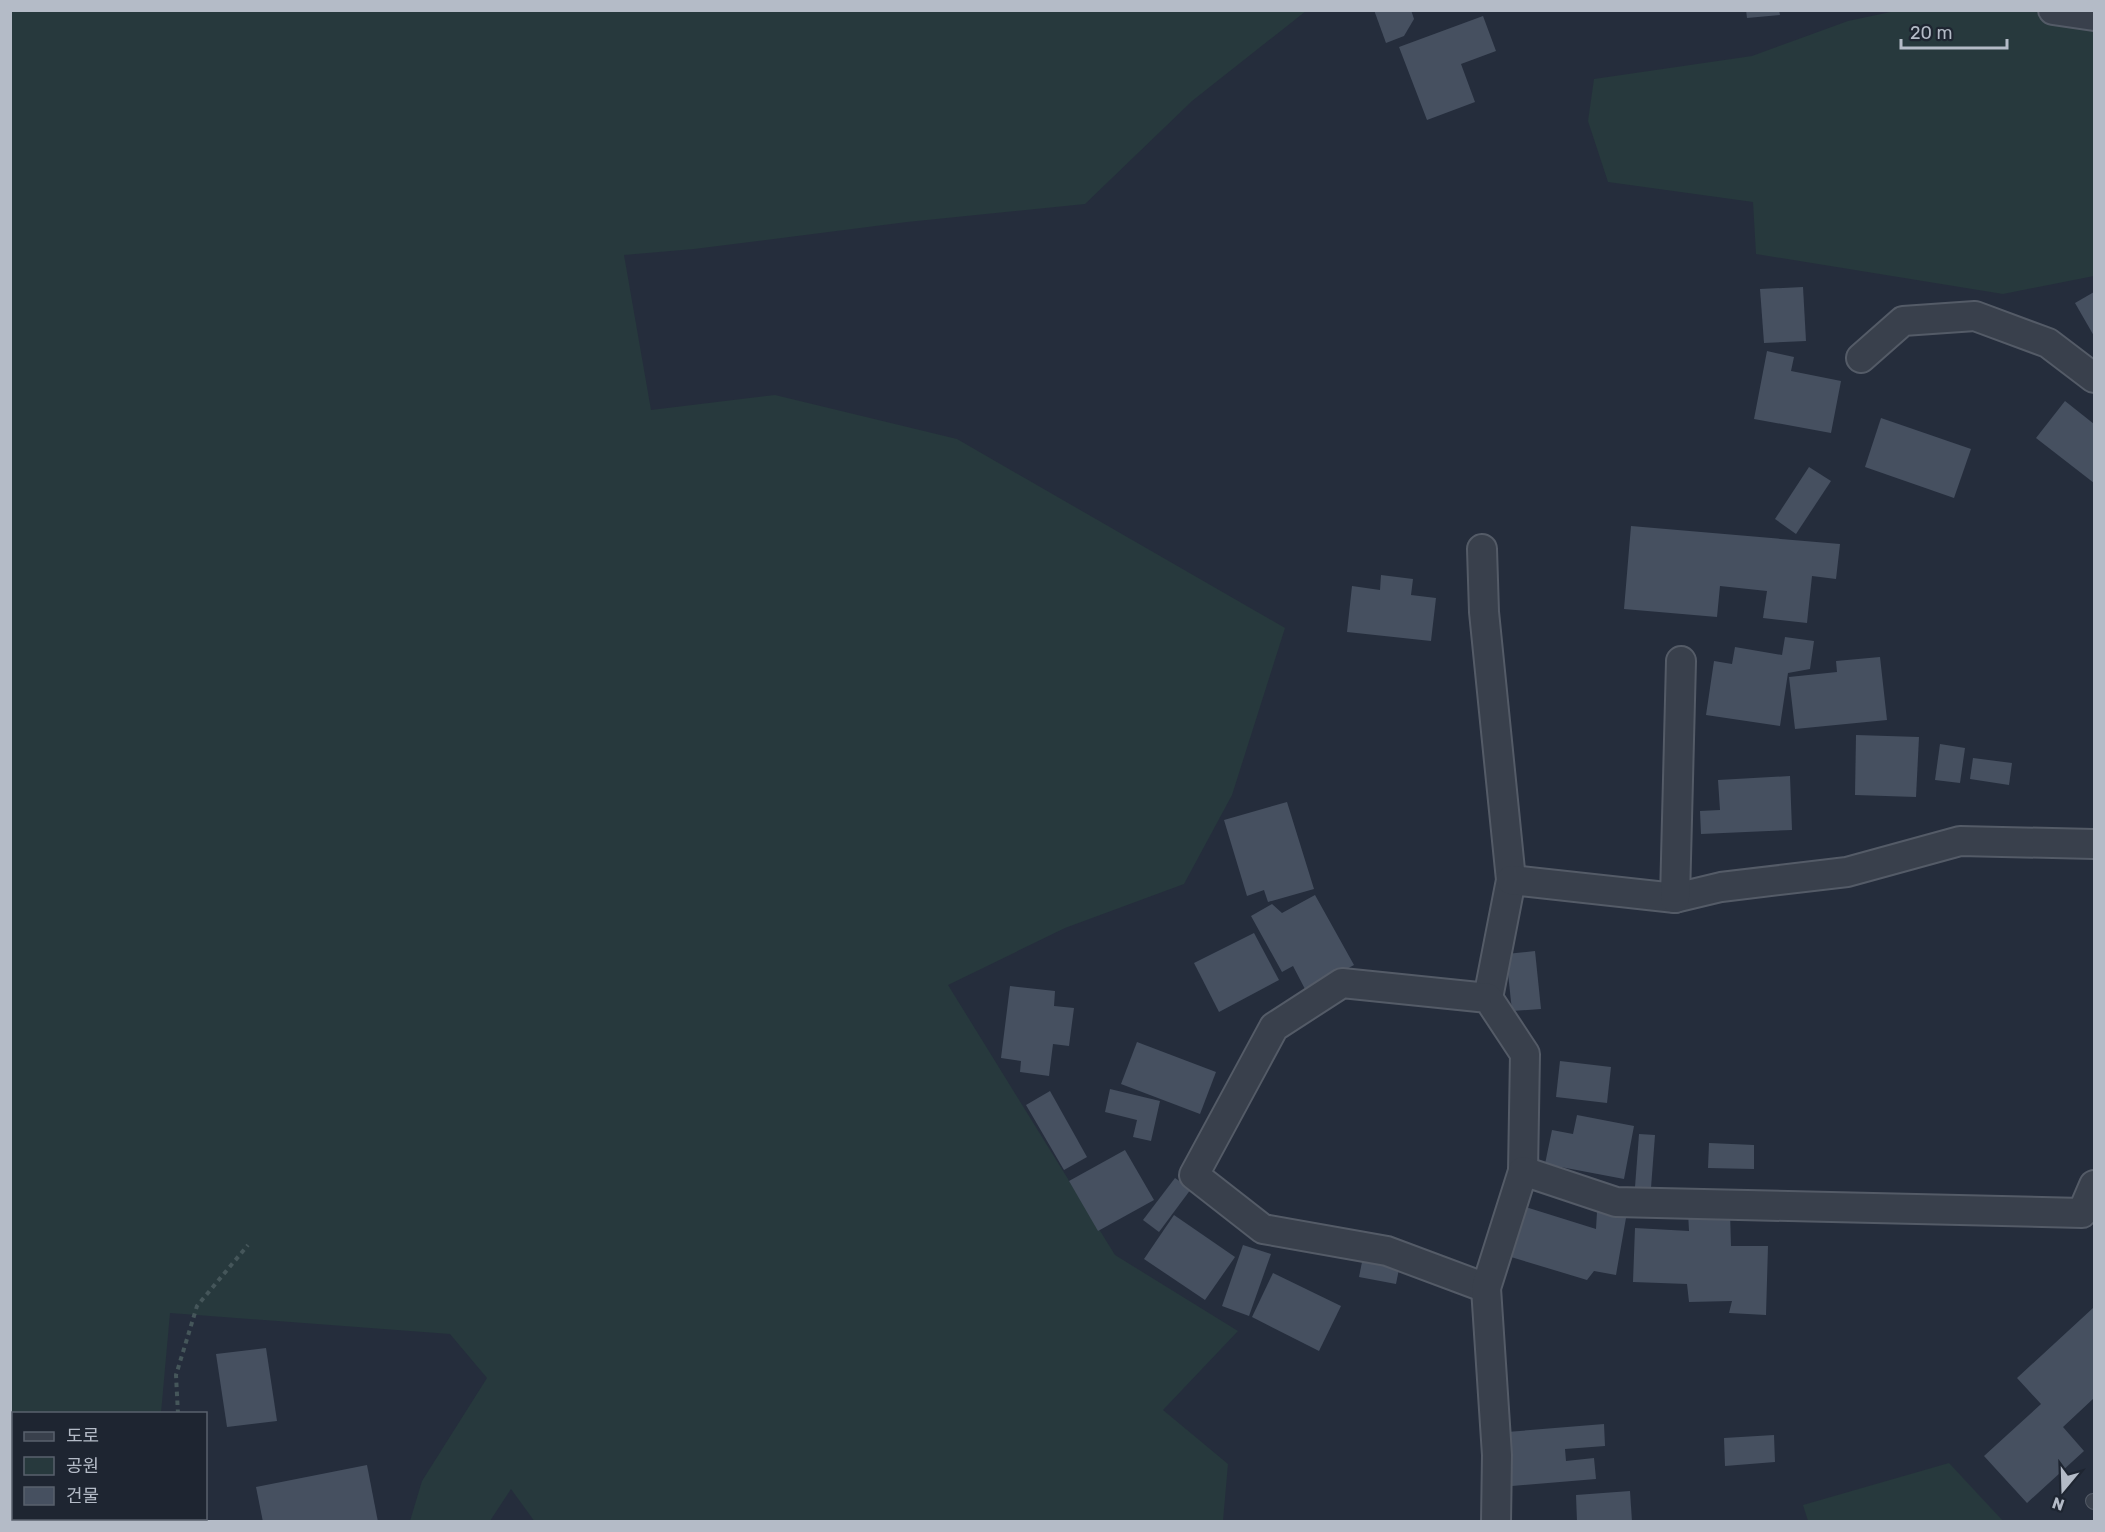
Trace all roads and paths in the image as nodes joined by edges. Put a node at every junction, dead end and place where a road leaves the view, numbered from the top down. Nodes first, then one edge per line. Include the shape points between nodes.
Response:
1 (2053, 10) edge
2 (2094, 16) edge
3 (1861, 358) dead end
4 (2094, 378) edge
5 (1482, 549) dead end
6 (1681, 661) dead end
7 (2094, 844) edge
8 (1511, 880) junction
9 (1675, 898) junction
10 (1488, 998) junction
11 (1523, 1171) junction
12 (2094, 1185) edge
13 (248, 1245) dead end
14 (1486, 1288) junction
15 (178, 1412) edge
16 (1496, 1521) edge

1 - 2 street
3 - 4 street via 1903,321 1975,316 2048,343
5 - 8 street via 1484,612
6 - 9 street
7 - 9 street via 1960,841 1847,872 1721,887
8 - 9 street
8 - 10 street
10 - 11 street via 1525,1054
10 - 14 street via 1342,983 1274,1027 1194,1175 1263,1229 1387,1251
11 - 12 street via 1616,1202 1676,1204 2082,1213
11 - 14 street
13 - 15 path via 197,1306 176,1375
14 - 16 street via 1497,1455

